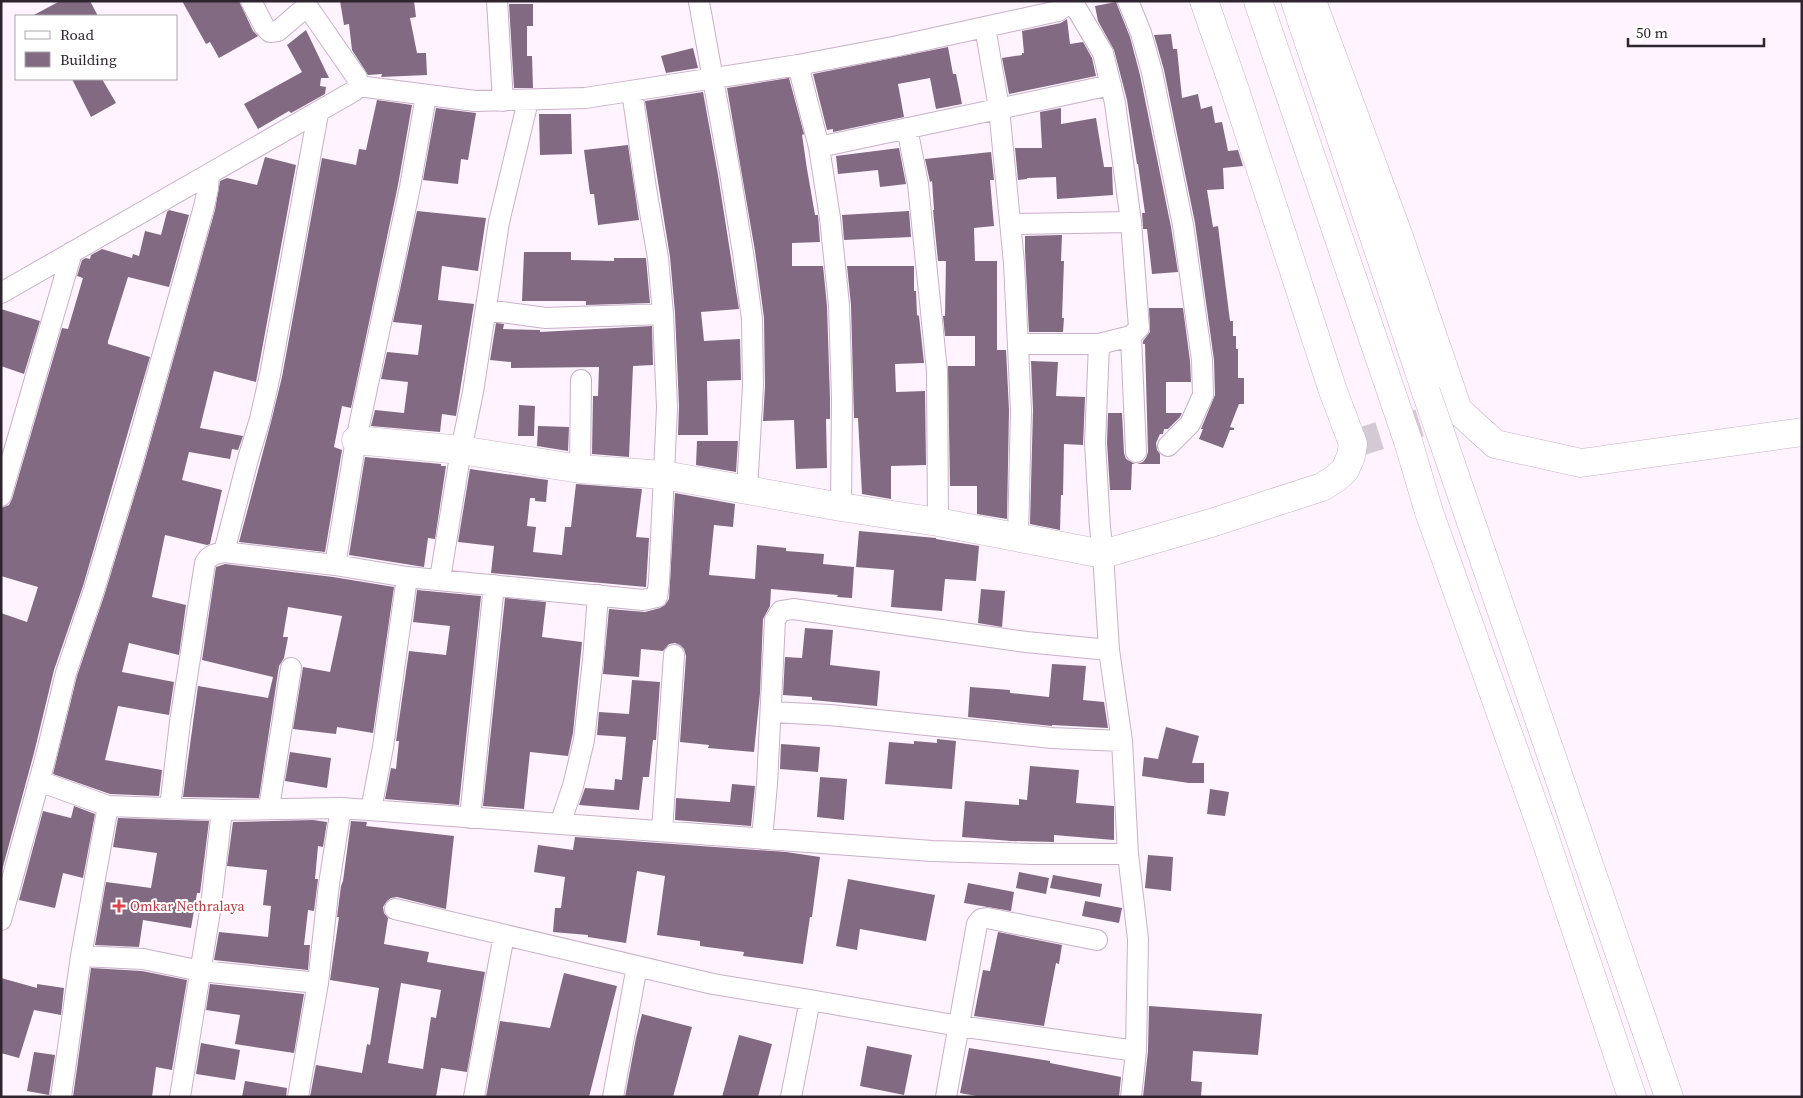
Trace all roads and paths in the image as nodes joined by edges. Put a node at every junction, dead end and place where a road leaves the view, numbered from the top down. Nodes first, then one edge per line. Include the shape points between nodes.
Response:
1 (251, 1) edge
2 (497, 1) edge
3 (1072, 1) edge
4 (1128, 1) edge
5 (1204, 1) edge
6 (1258, 1) edge
7 (1295, 1) edge
8 (1312, 1) edge
9 (699, 2) edge
10 (307, 4) edge
11 (985, 27) junction
12 (798, 65) junction
13 (714, 79) junction
14 (358, 86) junction
15 (1110, 86) junction
16 (632, 91) junction
17 (426, 96) junction
18 (503, 101) junction
19 (528, 101) junction
20 (999, 108) junction
21 (318, 114) junction
22 (906, 128) junction
23 (819, 147) junction
24 (208, 174) junction
25 (1132, 222) junction
26 (1011, 224) junction
27 (72, 252) junction
28 (1, 293) edge
29 (486, 310) junction
30 (663, 314) junction
31 (1131, 336) junction
32 (1018, 344) junction
33 (1099, 344) junction
34 (581, 380) dead end
35 (1448, 420) junction
36 (1802, 432) edge
37 (356, 440) junction
38 (1168, 446) dead end
39 (461, 450) junction
40 (1136, 452) dead end
41 (580, 468) junction
42 (664, 475) junction
43 (748, 490) junction
44 (1, 496) edge
45 (841, 508) junction
46 (938, 522) junction
47 (1018, 537) junction
48 (224, 552) junction
49 (1103, 554) junction
50 (335, 566) junction
51 (407, 577) junction
52 (440, 579) junction
53 (494, 585) junction
54 (598, 595) junction
55 (1109, 650) junction
56 (674, 654) dead end
57 (291, 668) dead end
58 (771, 712) junction
59 (1122, 741) junction
60 (39, 781) junction
61 (108, 806) junction
62 (170, 808) junction
63 (269, 808) junction
64 (341, 808) junction
65 (222, 810) junction
66 (371, 810) junction
67 (470, 818) junction
68 (560, 824) junction
69 (662, 831) junction
70 (762, 839) junction
71 (1128, 854) junction
72 (395, 909) dead end
73 (1, 920) edge
74 (504, 935) junction
75 (1097, 940) dead end
76 (81, 956) junction
77 (637, 966) junction
78 (201, 971) junction
79 (318, 983) junction
80 (810, 1000) junction
81 (958, 1026) junction
82 (1136, 1051) junction
83 (61, 1097) edge
84 (180, 1097) edge
85 (298, 1097) edge
86 (474, 1097) edge
87 (613, 1097) edge
88 (790, 1097) edge
89 (946, 1097) edge
90 (1131, 1097) edge
91 (1632, 1097) edge
92 (1669, 1097) edge

1 - 10 street via 270,32 278,31
2 - 18 street
3 - 11 street via 1058,11
3 - 15 street via 1103,53
4 - 38 street via 1152,72 1183,225 1202,360 1203,395 1190,424
5 - 49 main road via 1353,444 1352,456 1345,470 1322,487
6 - 91 main road, bridge
7 - 35 main road, bridge via 1426,392
8 - 35 main road via 1398,234
9 - 13 street
10 - 14 street via 357,78
11 - 12 street
11 - 20 street
12 - 13 street
12 - 23 street
13 - 16 street
13 - 43 street via 752,319 753,386
14 - 17 street
14 - 21 street via 354,92
15 - 20 street
15 - 25 street
16 - 19 street via 586,98
16 - 30 street via 658,258
17 - 18 street
17 - 37 street
18 - 19 street
19 - 29 street via 499,222
20 - 22 street
20 - 26 street
21 - 24 street
21 - 48 street via 270,375
22 - 23 street
22 - 46 street via 918,184 937,371
23 - 45 street via 839,305
24 - 27 street
24 - 60 street via 204,207 94,590 66,673
25 - 26 street
25 - 31 street via 1139,328
26 - 32 street
27 - 28 street
27 - 44 street
29 - 30 street via 546,318
29 - 39 street
30 - 42 street via 667,407
31 - 33 street
31 - 40 street
32 - 33 street
32 - 47 street via 1021,410
33 - 49 street via 1095,443
34 - 41 street
35 - 36 main road via 1494,444 1582,463
35 - 92 main road via 1506,624
37 - 39 main road
37 - 50 street
39 - 41 main road
39 - 52 street
41 - 42 main road
42 - 43 main road
42 - 54 street via 657,596 643,600
43 - 45 main road
45 - 46 main road
46 - 47 main road
47 - 49 main road
48 - 50 street
48 - 62 street via 212,555 205,563
49 - 55 street
50 - 51 street
51 - 52 street
51 - 66 street
52 - 53 street
53 - 54 street
53 - 67 street
54 - 68 street via 584,740
55 - 58 street via 1026,642 793,609 781,611 775,620
55 - 59 street
56 - 69 street
57 - 63 street
58 - 59 street via 1052,738
58 - 70 street
59 - 71 street
60 - 61 street
60 - 73 street
61 - 62 street
61 - 76 street
62 - 65 street
63 - 64 street
63 - 65 street
64 - 66 street
64 - 79 street
65 - 78 street
66 - 67 street
67 - 68 street
68 - 69 street
69 - 70 street
70 - 71 street via 932,851
71 - 82 street via 1138,939
72 - 74 street
74 - 77 street
74 - 86 street
75 - 81 street via 981,919 977,924
76 - 78 street via 143,959
76 - 83 street
77 - 80 street via 714,984
77 - 87 street
78 - 79 street
78 - 84 street
79 - 85 street
80 - 81 street
80 - 88 street
81 - 82 street
81 - 89 street
82 - 90 street

